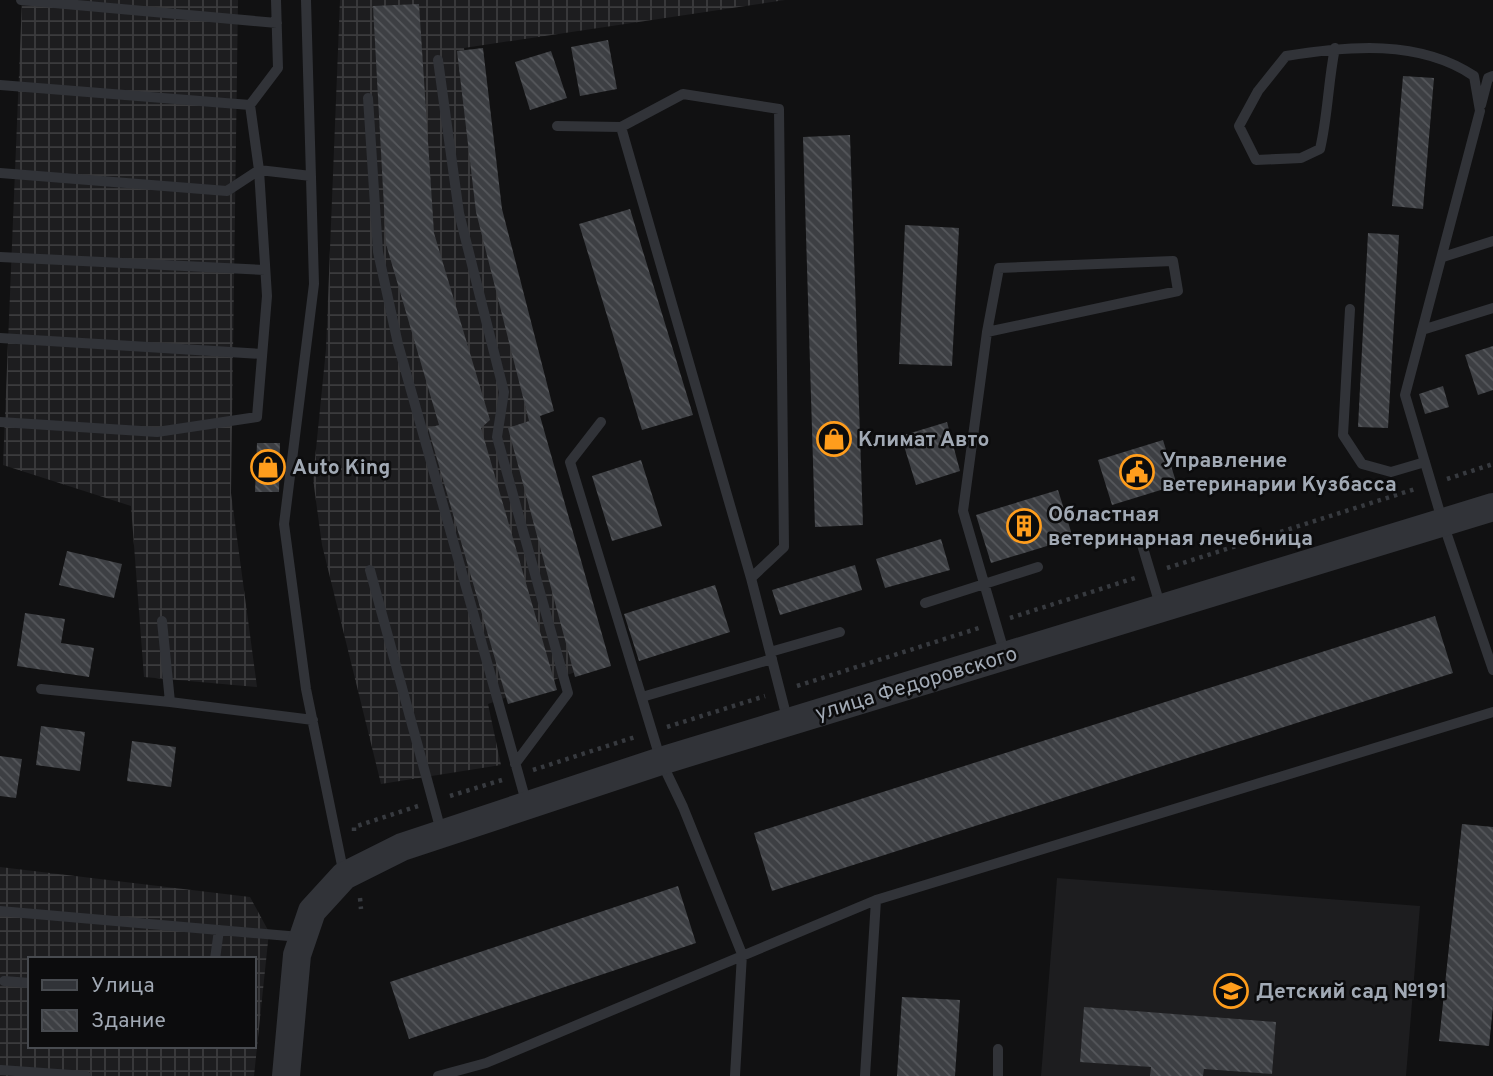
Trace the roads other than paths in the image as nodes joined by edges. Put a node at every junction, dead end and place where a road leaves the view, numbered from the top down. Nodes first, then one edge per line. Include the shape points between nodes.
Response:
1 (21, 0) edge
2 (276, 0) edge
3 (306, 0) edge
4 (276, 23) junction
5 (1335, 48) junction
6 (438, 60) dead end
7 (1493, 76) edge
8 (0, 85) edge
9 (368, 98) dead end
10 (250, 105) junction
11 (1480, 111) junction
12 (557, 126) dead end
13 (621, 128) junction
14 (259, 170) junction
15 (0, 173) edge
16 (311, 176) junction
17 (1493, 242) edge
18 (0, 257) edge
19 (1443, 257) junction
20 (265, 270) junction
21 (1493, 308) edge
22 (1350, 309) dead end
23 (1422, 330) junction
24 (987, 332) junction
25 (0, 338) edge
26 (262, 354) junction
27 (0, 422) edge
28 (601, 422) dead end
29 (1425, 461) junction
30 (1493, 507) edge
31 (1443, 523) junction
32 (1140, 538) dead end
33 (1038, 567) dead end
34 (370, 570) dead end
35 (751, 578) junction
36 (984, 584) junction
37 (925, 603) dead end
38 (1161, 608) junction
39 (162, 621) dead end
40 (840, 632) dead end
41 (1005, 655) junction
42 (771, 656) junction
43 (1493, 670) edge
44 (41, 689) dead end
45 (642, 697) junction
46 (170, 702) junction
47 (1493, 712) edge
48 (313, 720) junction
49 (788, 722) junction
50 (661, 761) junction
51 (517, 769) junction
52 (527, 805) junction
53 (442, 834) junction
54 (351, 873) junction
55 (876, 900) junction
56 (0, 911) edge
57 (219, 930) junction
58 (303, 937) junction
59 (742, 954) junction
60 (215, 957) edge
61 (4, 981) dead end
62 (28, 983) edge
63 (998, 1049) dead end
64 (486, 1063) junction
65 (1, 1070) edge
66 (86, 1076) edge
67 (286, 1076) edge
68 (439, 1076) edge
69 (485, 1076) edge
70 (735, 1076) edge
71 (865, 1076) edge
72 (998, 1076) edge

1 - 4 lane
2 - 4 lane
3 - 16 lane
4 - 10 lane via 278,68
5 - 5 lane via 1286,56 1258,91 1239,126 1256,160 1301,158 1320,149
5 - 11 lane via 1395,48 1454,62 1474,76
6 - 51 lane via 459,213 504,393 497,437 568,693
7 - 11 lane via 1488,78
8 - 10 lane
9 - 51 lane via 378,252 398,344
10 - 14 lane
11 - 19 lane
12 - 13 lane
13 - 35 lane
13 - 35 lane via 683,94 779,109 784,547
14 - 15 lane via 227,191
14 - 16 lane
14 - 20 lane
16 - 48 lane via 314,285 284,524
17 - 19 lane
18 - 20 lane
19 - 23 lane
20 - 26 lane
21 - 23 lane
22 - 29 lane via 1343,435 1362,464 1391,472
23 - 29 lane via 1405,395
24 - 24 lane via 999,268 1172,261 1178,291
24 - 36 lane via 963,511
25 - 26 lane
26 - 27 lane via 257,417 157,432
28 - 45 lane via 570,462
29 - 31 lane
30 - 31 street, улица Федоровского
31 - 38 street, улица Федоровского
31 - 43 lane
32 - 38 lane
33 - 36 lane
34 - 53 lane
35 - 42 lane
36 - 37 lane
36 - 41 lane
38 - 41 street, улица Федоровского
39 - 46 lane
40 - 42 lane
41 - 49 street, улица Федоровского
42 - 45 lane
42 - 49 lane
44 - 46 lane
45 - 50 lane
46 - 48 lane
47 - 55 lane
48 - 54 lane
49 - 50 street, улица Федоровского
50 - 52 street, улица Федоровского
50 - 59 lane
51 - 52 lane
52 - 53 street, улица Федоровского
53 - 54 street, улица Федоровского via 402,847
54 - 58 street via 312,911
55 - 59 lane
55 - 71 lane
56 - 57 lane
57 - 58 lane
57 - 60 lane
58 - 67 street via 297,955
59 - 64 lane
59 - 70 lane
61 - 62 lane
63 - 72 lane
64 - 68 lane
64 - 69 lane
65 - 66 lane

